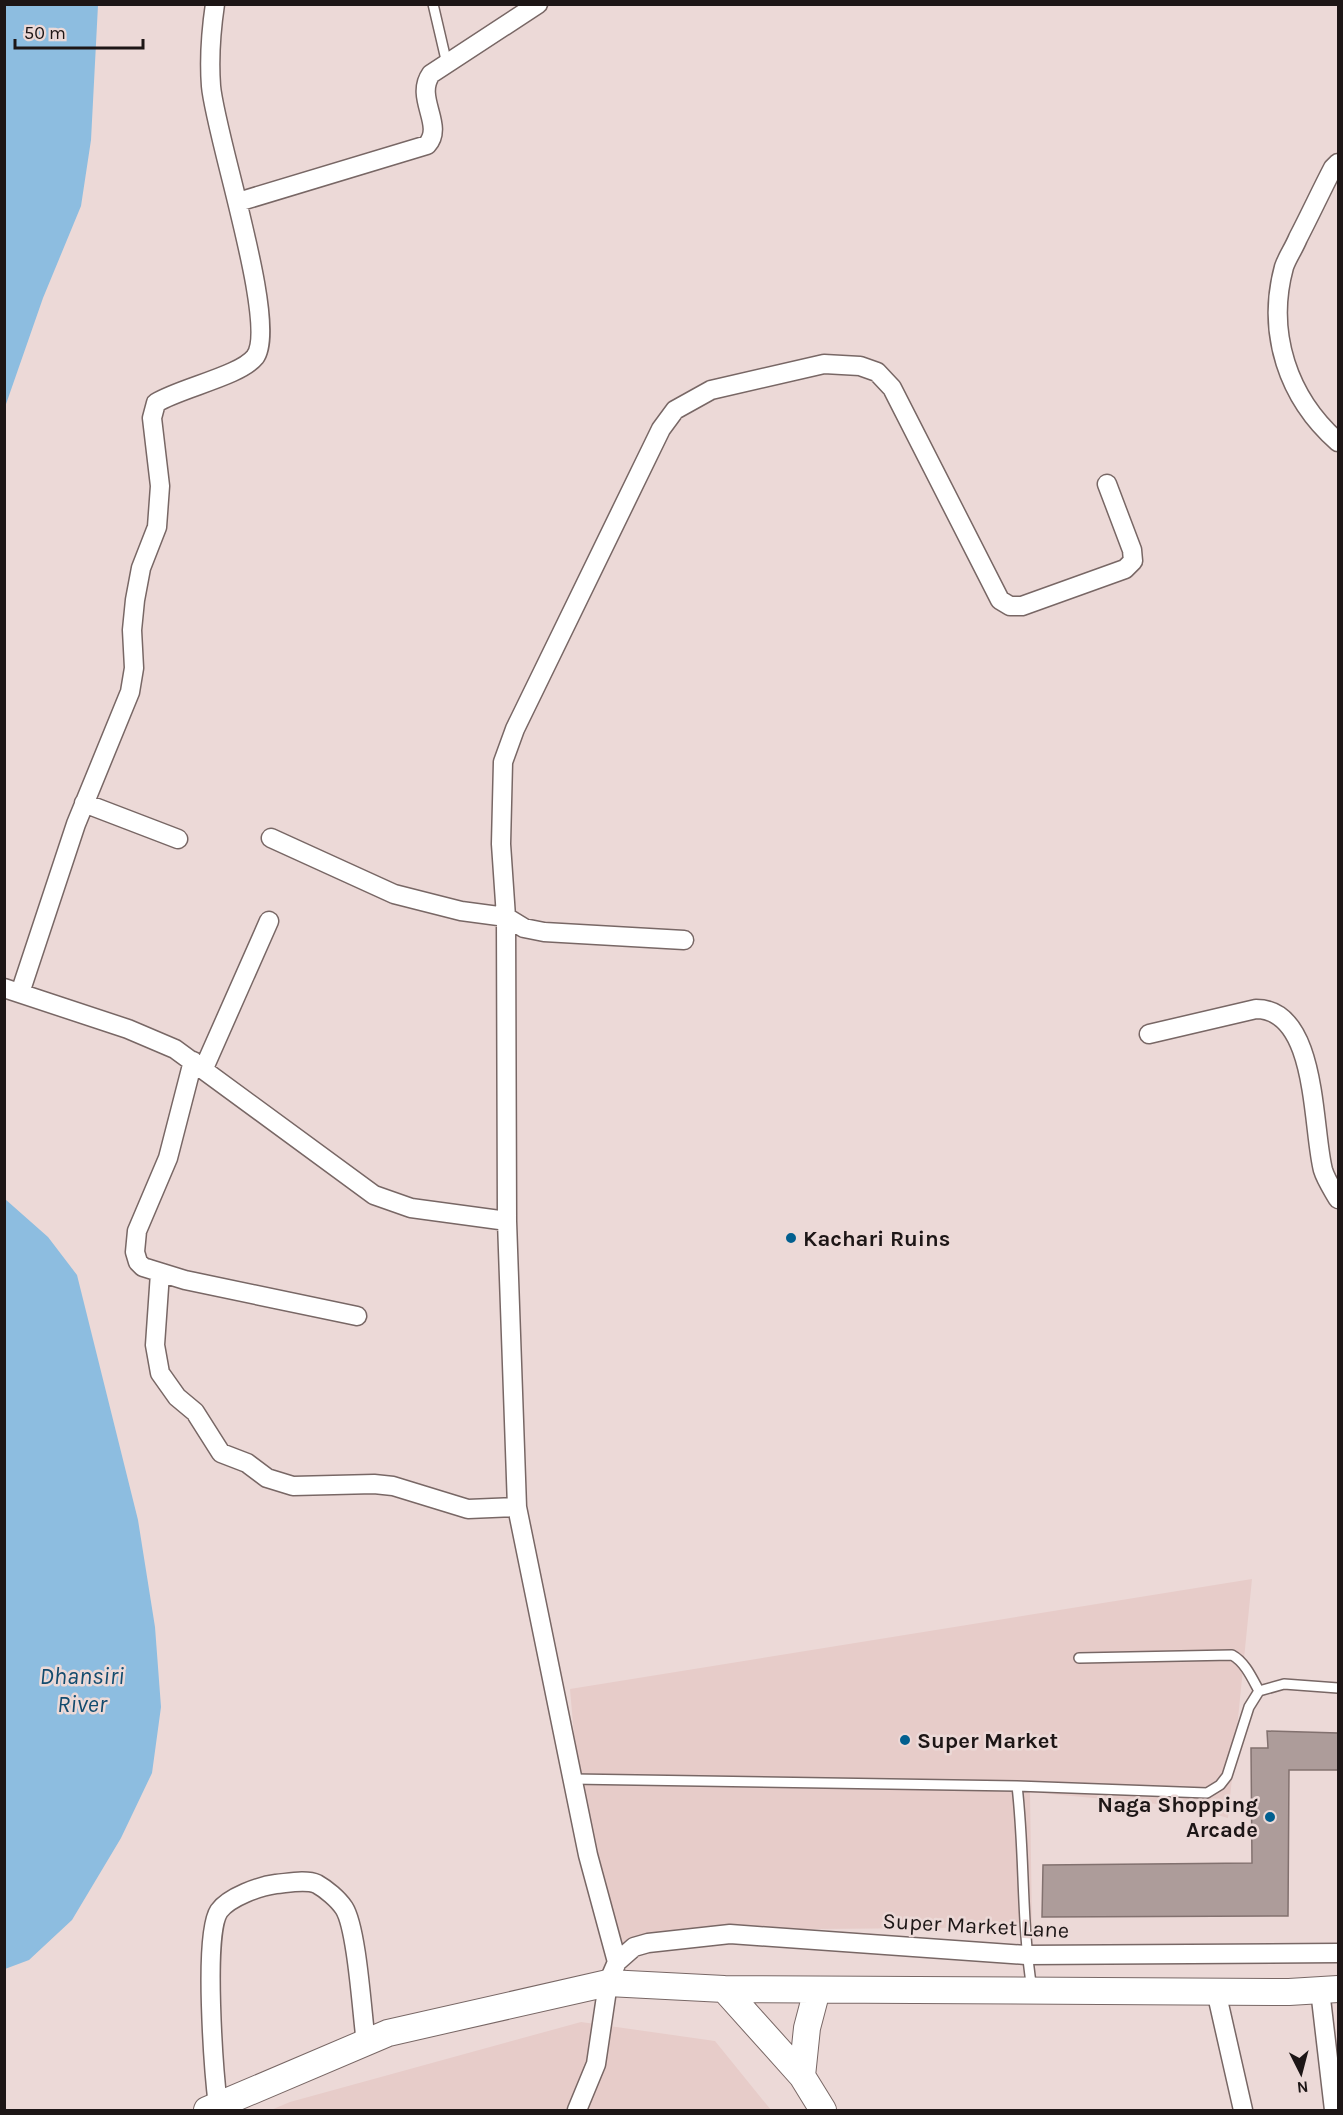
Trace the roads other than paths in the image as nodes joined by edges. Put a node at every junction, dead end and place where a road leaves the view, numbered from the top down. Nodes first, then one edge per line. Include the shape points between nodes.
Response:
1 (215, 4) edge
2 (433, 4) edge
3 (538, 4) edge
4 (447, 64) junction
5 (1338, 163) edge
6 (238, 202) junction
7 (1338, 442) edge
8 (1107, 484) dead end
9 (84, 803) junction
10 (271, 838) dead end
11 (178, 839) dead end
12 (506, 917) junction
13 (270, 921) dead end
14 (684, 940) dead end
15 (12, 991) edge
16 (1149, 1034) dead end
17 (198, 1064) junction
18 (1338, 1199) edge
19 (507, 1221) junction
20 (160, 1273) junction
21 (357, 1316) dead end
22 (517, 1507) junction
23 (1079, 1658) dead end
24 (1338, 1688) edge
25 (1259, 1691) junction
26 (572, 1779) junction
27 (1017, 1786) junction
28 (1338, 1953) edge
29 (1026, 1955) junction
30 (613, 1972) junction
31 (724, 1989) junction
32 (817, 1990) junction
33 (1032, 1990) junction
34 (1329, 1990) edge
35 (1216, 1991) junction
36 (366, 2043) junction
37 (802, 2076) junction
38 (213, 2108) edge
39 (577, 2110) edge
40 (823, 2110) edge
41 (1243, 2110) edge
42 (1334, 2110) edge

1 - 6 street via 211,88
2 - 4 lane
3 - 4 street
4 - 6 street via 426,82 424,94 433,127 433,139 428,145
5 - 7 street via 1285,266 1278,310 1287,371 1301,401
6 - 9 street via 261,321 261,344 254,358 241,368 156,403 152,418 160,486 157,527 141,568 135,600 130,692
8 - 12 street via 1133,561 1125,568 1022,606 1010,606 1000,600 892,388 877,372 860,366 824,363 711,390 675,410 660,429 514,729 503,762 501,844
9 - 11 street
9 - 15 street
10 - 12 street via 394,894 461,911
12 - 14 street via 544,932
12 - 19 street
13 - 17 street
15 - 17 street via 128,1029 175,1049
16 - 18 street via 1256,1009 1270,1009 1283,1017 1307,1058 1324,1173
17 - 19 street via 374,1195 411,1208
17 - 20 street via 168,1158 137,1231 138,1262 143,1268
19 - 22 street
20 - 21 street
20 - 22 street via 155,1345 160,1373 177,1397 195,1412 221,1453 247,1463 267,1478 293,1486 374,1484 468,1509
22 - 26 street
23 - 25 lane via 1232,1655 1248,1671
24 - 25 lane via 1284,1684
25 - 27 lane via 1249,1707 1227,1776 1208,1793
26 - 27 lane
26 - 30 street
27 - 29 lane via 1023,1842
28 - 29 street, Super Market Lane
29 - 30 street, Super Market Lane via 730,1934 634,1947
29 - 33 lane
30 - 31 main road
30 - 36 main road via 388,2033
30 - 39 street via 596,2064
31 - 32 main road
31 - 37 main road
32 - 33 main road
32 - 37 main road via 807,2028
33 - 35 main road
34 - 35 main road
34 - 42 street
35 - 41 street
36 - 38 main road
36 - 38 street via 351,1927 344,1908 315,1883 304,1882 273,1884 236,1899 219,1911 213,1933
37 - 40 main road

